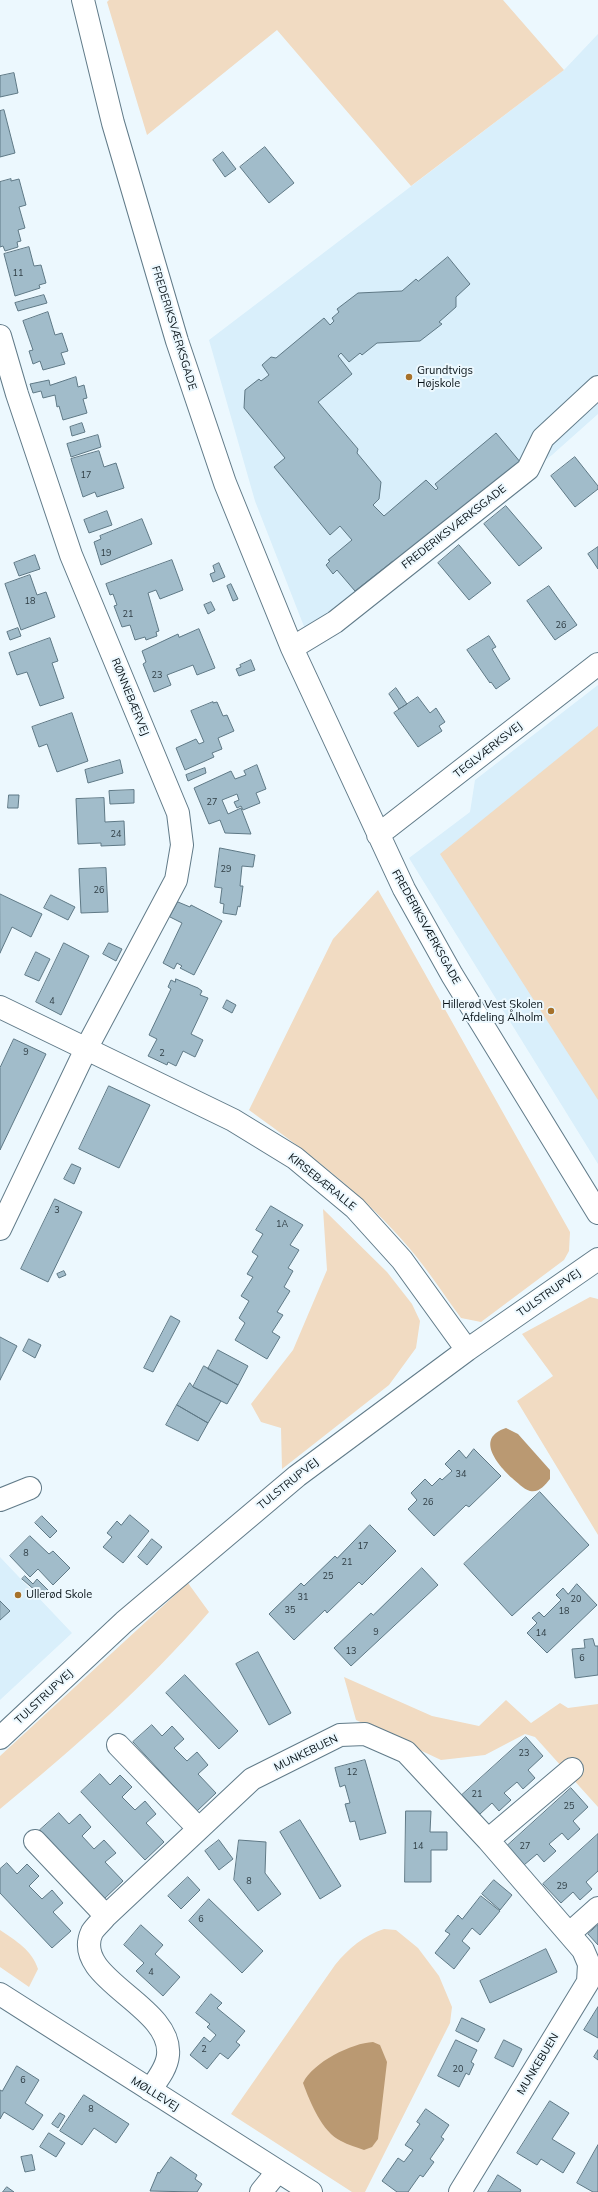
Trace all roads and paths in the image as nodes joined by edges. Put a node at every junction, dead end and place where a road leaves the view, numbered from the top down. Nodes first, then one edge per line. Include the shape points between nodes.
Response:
1 (83, 0) edge
2 (0, 336) edge
3 (598, 387) edge
4 (292, 648) junction
5 (598, 664) edge
6 (378, 835) junction
7 (0, 1007) edge
8 (86, 1049) junction
9 (598, 1213) edge
10 (0, 1229) edge
11 (598, 1258) edge
12 (467, 1350) junction
13 (30, 1488) dead end
14 (0, 1500) edge
15 (0, 1738) edge
16 (118, 1745) dead end
17 (572, 1769) dead end
18 (198, 1828) junction
19 (488, 1840) junction
20 (35, 1841) dead end
21 (598, 1908) edge
22 (106, 1916) junction
23 (570, 1933) junction
24 (0, 1994) edge
25 (150, 2090) junction
26 (278, 2171) junction
27 (261, 2192) edge
28 (312, 2192) edge
29 (460, 2192) edge

1 - 4 street, FREDERIKSVÆRKSGADE via 113,123 177,342 225,483
2 - 8 street, RØNNEBÆRVEJ via 71,555 178,813 182,845 176,880
3 - 4 street, FREDERIKSVÆRKSGADE via 543,438 528,469 336,622
4 - 6 street, FREDERIKSVÆRKSGADE
5 - 6 street, TEGLVÆRKSVEJ
6 - 9 street, FREDERIKSVÆRKSGADE via 404,889 452,975
7 - 8 street, KIRSEBÆRALLE
8 - 10 street
8 - 12 street, KIRSEBÆRALLE via 233,1120 295,1158 355,1208 396,1254
11 - 12 street, TULSTRUPVEJ
12 - 15 street, TULSTRUPVEJ via 297,1476 124,1622
13 - 14 street
16 - 18 street
17 - 19 street
18 - 19 street, MUNKEBUEN via 252,1779 340,1735 365,1734 406,1752
18 - 22 street, MUNKEBUEN
19 - 23 street, MUNKEBUEN
20 - 22 street
21 - 23 street
22 - 25 street, MUNKEBUEN via 92,1933 89,1949 96,1967 159,2023 166,2040 168,2056 161,2074
23 - 29 street, MUNKEBUEN via 583,1950 589,1964 588,1982
24 - 25 street, MØLLEVEJ
25 - 26 street, MØLLEVEJ
26 - 27 street
26 - 28 street, MØLLEVEJ

